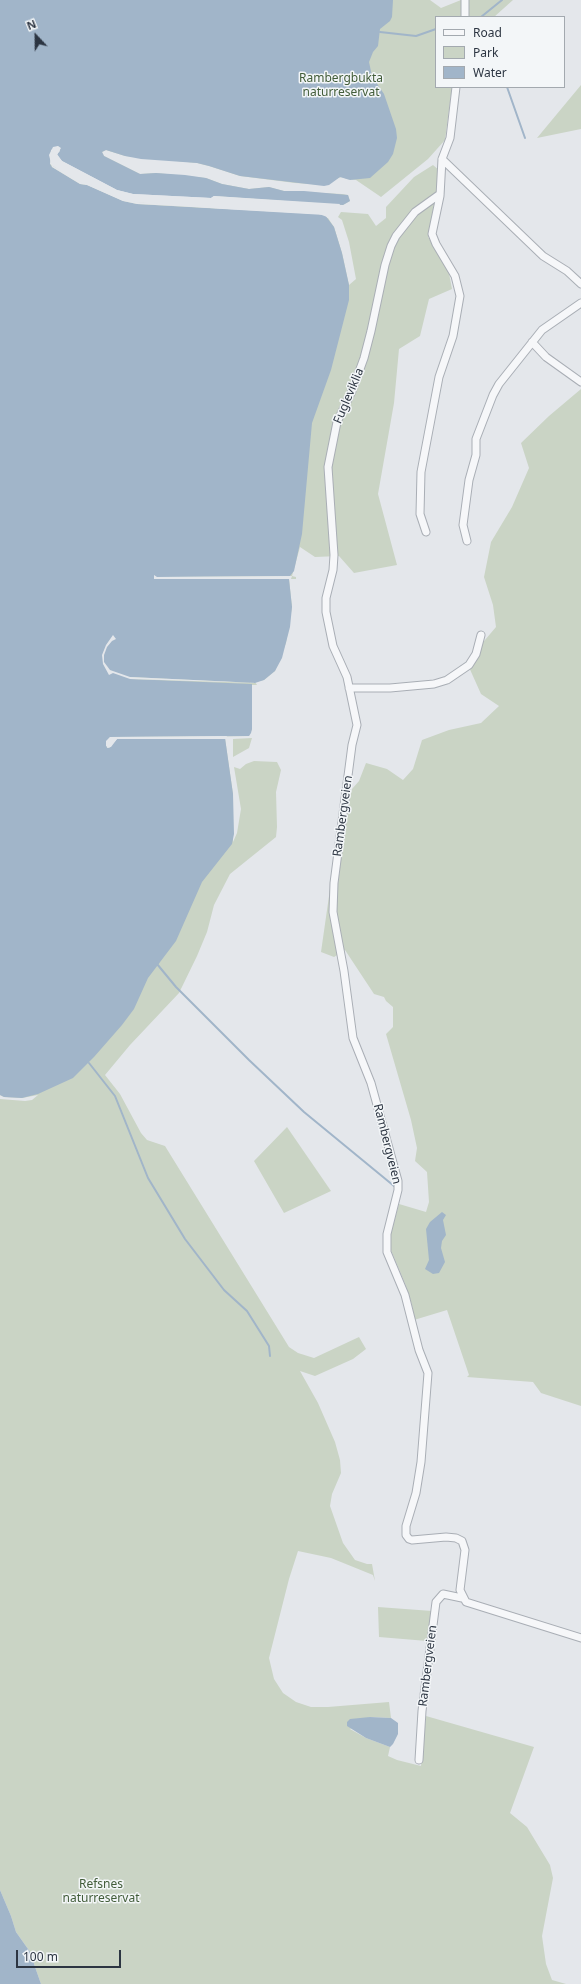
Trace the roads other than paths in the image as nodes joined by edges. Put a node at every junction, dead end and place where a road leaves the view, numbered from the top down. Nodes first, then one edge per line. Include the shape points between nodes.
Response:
1 (465, 0) edge
2 (465, 16) edge
3 (456, 88) edge
4 (442, 159) junction
5 (440, 194) junction
6 (581, 284) edge
7 (581, 303) edge
8 (532, 342) junction
9 (581, 382) edge
10 (426, 532) dead end
11 (467, 541) dead end
12 (481, 636) dead end
13 (349, 688) junction
14 (356, 728) joint
15 (462, 1598) junction
16 (581, 1638) edge
17 (419, 1760) dead end

1 - 2 street
3 - 4 street via 450,138
4 - 5 street
4 - 6 street via 543,256 567,271
5 - 10 street via 433,236 455,276 460,296 453,336 437,386 420,472 420,514
5 - 13 street, Fugleviklia via 415,212 391,246 367,348 352,391 337,422 328,467 334,555 326,612 333,646
7 - 8 street via 547,325
8 - 9 street via 546,357
8 - 11 street via 494,391 476,439 476,456 469,480 463,525
12 - 13 street via 470,665 447,680 434,684 390,688
13 - 14 street, Fugleviklia via 356,715
14 - 15 street, Rambergveien via 334,883 333,912 353,1038 372,1083 398,1181 387,1234 387,1252 405,1295 428,1374 421,1462 406,1533 410,1539 446,1537 462,1541
15 - 16 street, Rambergveien via 469,1604
15 - 17 street, Rambergveien via 443,1594 436,1602 422,1711

